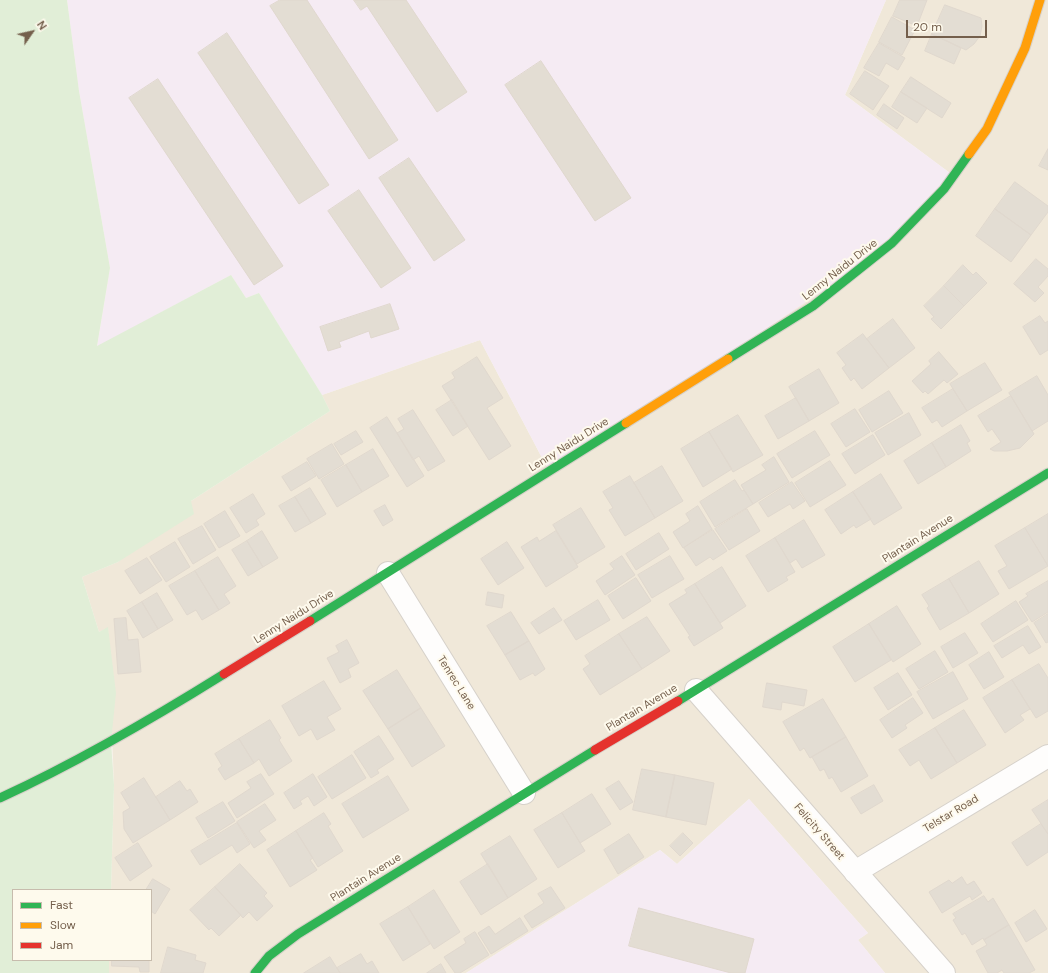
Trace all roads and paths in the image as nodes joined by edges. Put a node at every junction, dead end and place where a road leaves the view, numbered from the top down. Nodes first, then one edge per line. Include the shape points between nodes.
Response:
1 (1040, 0) edge
2 (1048, 472) edge
3 (388, 573) junction
4 (696, 690) junction
5 (1048, 756) edge
6 (524, 793) junction
7 (0, 798) edge
8 (855, 872) junction
9 (255, 973) edge
10 (944, 973) edge

1 - 3 street, Lenny Naidu Drive via 1025,48 987,129 944,189 892,243 813,306
2 - 4 street, Plantain Avenue
3 - 6 street, Tenrec Lane
3 - 7 street, Lenny Naidu Drive via 165,711 94,751
4 - 6 street, Plantain Avenue
4 - 8 street, Felicity Street
5 - 8 street, Telstar Road
6 - 9 street, Plantain Avenue via 280,946
8 - 10 street, Felicity Street

